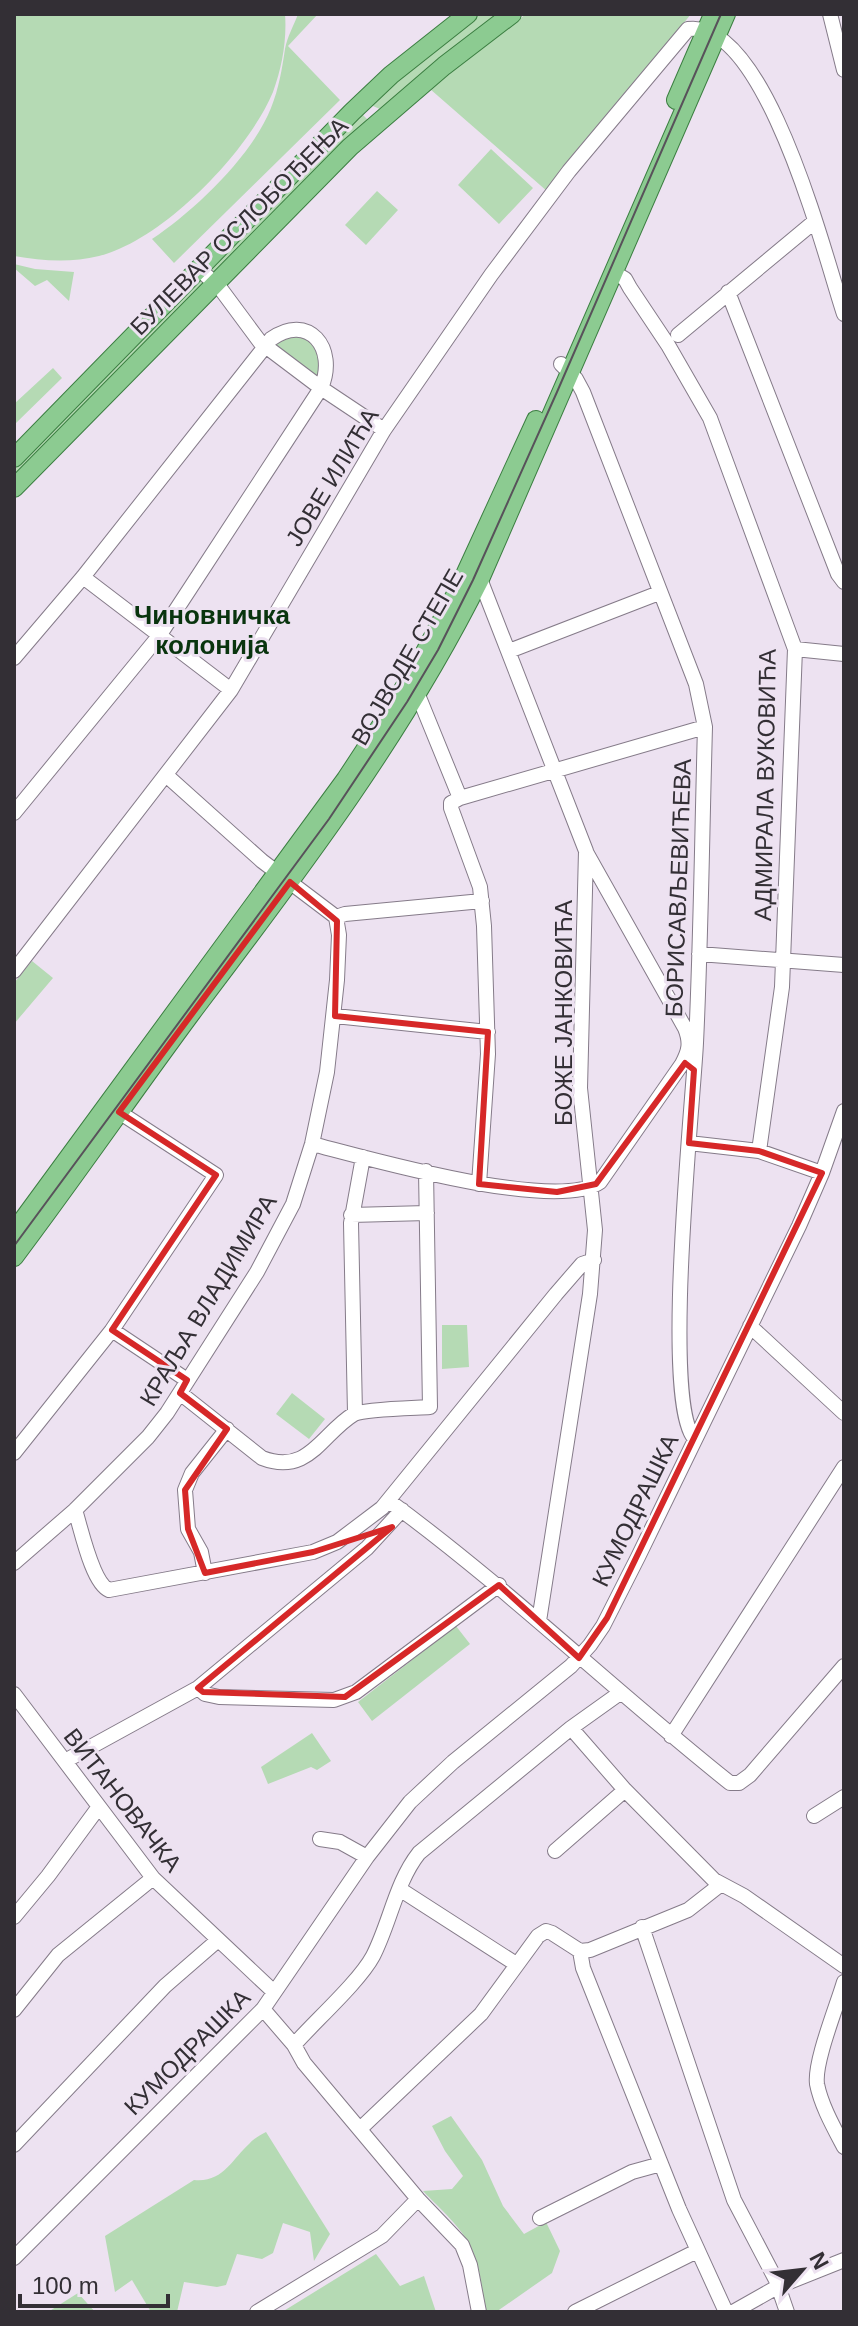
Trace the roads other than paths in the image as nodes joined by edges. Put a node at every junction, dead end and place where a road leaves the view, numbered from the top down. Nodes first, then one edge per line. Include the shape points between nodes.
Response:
1 (468, 14) edge
2 (512, 14) edge
3 (726, 14) edge
4 (830, 14) edge
5 (712, 27) edge
6 (844, 70) edge
7 (361, 104) junction
8 (378, 121) junction
9 (814, 222) junction
10 (199, 269) junction
11 (613, 272) junction
12 (214, 283) junction
13 (728, 292) junction
14 (844, 314) edge
15 (678, 335) dead end
16 (265, 347) junction
17 (565, 368) junction
18 (321, 388) junction
19 (384, 430) junction
20 (40, 432) junction
21 (55, 446) junction
22 (14, 458) edge
23 (14, 488) edge
24 (473, 575) junction
25 (83, 577) junction
26 (844, 582) edge
27 (659, 593) junction
28 (159, 636) junction
29 (795, 649) junction
30 (509, 651) junction
31 (844, 654) edge
32 (14, 658) edge
33 (231, 690) junction
34 (418, 695) junction
35 (705, 727) junction
36 (554, 770) junction
37 (166, 775) junction
38 (457, 799) junction
39 (14, 813) edge
40 (586, 851) junction
41 (284, 877) junction
42 (482, 901) junction
43 (333, 914) junction
44 (699, 954) junction
45 (783, 959) junction
46 (844, 965) edge
47 (14, 971) edge
48 (335, 1016) junction
49 (689, 1021) junction
50 (488, 1032) junction
51 (688, 1067) junction
52 (844, 1111) edge
53 (119, 1112) junction
54 (689, 1143) junction
55 (312, 1144) junction
56 (759, 1151) junction
57 (363, 1157) junction
58 (426, 1171) junction
59 (822, 1173) junction
60 (479, 1184) junction
61 (591, 1187) junction
62 (427, 1213) junction
63 (351, 1215) junction
64 (14, 1232) edge
65 (14, 1257) edge
66 (594, 1260) junction
67 (750, 1326) junction
68 (112, 1330) junction
69 (184, 1387) junction
70 (430, 1407) junction
71 (355, 1413) junction
72 (844, 1413) edge
73 (452, 1424) junction
74 (227, 1429) junction
75 (695, 1439) junction
76 (14, 1453) edge
77 (844, 1467) edge
78 (389, 1501) junction
79 (75, 1510) junction
80 (402, 1510) junction
81 (14, 1563) edge
82 (205, 1573) junction
83 (499, 1585) junction
84 (539, 1621) junction
85 (579, 1658) junction
86 (844, 1666) edge
87 (198, 1688) junction
88 (620, 1693) junction
89 (14, 1694) edge
90 (571, 1728) junction
91 (671, 1736) junction
92 (65, 1761) junction
93 (625, 1790) junction
94 (844, 1797) edge
95 (98, 1808) junction
96 (814, 1816) dead end
97 (320, 1839) dead end
98 (555, 1851) dead end
99 (367, 1857) junction
100 (153, 1878) junction
101 (720, 1885) junction
102 (401, 1890) junction
103 (14, 1917) edge
104 (642, 1927) junction
105 (218, 1940) junction
106 (580, 1951) junction
107 (516, 1964) junction
108 (844, 1966) edge
109 (844, 1982) edge
110 (274, 1992) junction
111 (263, 2009) junction
112 (14, 2010) edge
113 (294, 2045) junction
114 (360, 2129) junction
115 (14, 2145) edge
116 (844, 2147) edge
117 (661, 2164) junction
118 (418, 2199) junction
119 (540, 2218) dead end
120 (697, 2251) junction
121 (14, 2258) edge
122 (844, 2260) edge
123 (779, 2286) junction
124 (257, 2312) edge
125 (479, 2312) edge
126 (575, 2312) edge
127 (726, 2312) edge
128 (733, 2312) edge
129 (787, 2312) edge

1 - 7 main road, БУЛЕВАР ОСЛОБОЂЕЊА
2 - 8 main road, БУЛЕВАР ОСЛОБОЂЕЊА
3 - 5 main road, ВОЈВОДЕ СТЕПЕ
4 - 6 street
5 - 9 street via 749,67 772,106
5 - 11 main road, ВОЈВОДЕ СТЕПЕ
5 - 17 main road, ВОЈВОДЕ СТЕПЕ
5 - 19 street, ЈОВЕ ИЛИЋА via 684,31 602,130 491,275
7 - 8 main road
7 - 10 main road, БУЛЕВАР ОСЛОБОЂЕЊА
8 - 12 main road, БУЛЕВАР ОСЛОБОЂЕЊА
9 - 13 street
9 - 14 street
10 - 12 street
10 - 20 main road, БУЛЕВАР ОСЛОБОЂЕЊА
11 - 17 main road, ВОЈВОДЕ СТЕПЕ
11 - 29 street, АДМИРАЛА ВУКОВИЋА via 625,279 706,410
12 - 16 street
12 - 21 main road, БУЛЕВАР ОСЛОБОЂЕЊА
13 - 15 street
13 - 26 street
16 - 18 street
16 - 18 street via 287,331 315,338 328,363
16 - 25 street
17 - 24 main road, ВОЈВОДЕ СТЕПЕ
17 - 27 street, БОРИСАВЉЕВИЋЕВА via 583,392
18 - 19 street
18 - 28 street
19 - 33 street, ЈОВЕ ИЛИЋА
20 - 21 main road
20 - 22 main road, БУЛЕВАР ОСЛОБОЂЕЊА
21 - 23 main road, БУЛЕВАР ОСЛОБОЂЕЊА
24 - 30 street, БОЖЕ ЈАНКОВИЋА
24 - 34 main road, ВОЈВОДЕ СТЕПЕ
24 - 41 main road, ВОЈВОДЕ СТЕПЕ
25 - 28 street
25 - 32 street
27 - 30 street
27 - 35 street, БОРИСАВЉЕВИЋЕВА via 696,684
28 - 33 street
28 - 39 street
29 - 31 street
29 - 45 street, АДМИРАЛА ВУКОВИЋА
30 - 36 street, БОЖЕ ЈАНКОВИЋА
33 - 37 street, ЈОВЕ ИЛИЋА
34 - 38 street
34 - 41 main road, ВОЈВОДЕ СТЕПЕ via 369,771
35 - 36 street
35 - 44 street, БОРИСАВЉЕВИЋЕВА
36 - 38 street
36 - 40 street, БОЖЕ ЈАНКОВИЋА
37 - 41 street
37 - 47 street, ЈОВЕ ИЛИЋА
38 - 42 street via 451,808
40 - 49 street
40 - 61 street, БОЖЕ ЈАНКОВИЋА via 580,1088
41 - 43 street
41 - 53 main road, ВОЈВОДЕ СТЕПЕ
41 - 64 main road, ВОЈВОДЕ СТЕПЕ
42 - 43 street
42 - 50 street
43 - 48 street, КРАЉА ВЛАДИМИРА via 339,948
44 - 45 street
44 - 49 street, БОРИСАВЉЕВИЋЕВА
45 - 46 street
45 - 56 street, АДМИРАЛА ВУКОВИЋА via 781,1009
48 - 50 street
48 - 55 street, КРАЉА ВЛАДИМИРА
49 - 51 street, БОРИСАВЉЕВИЋЕВА
50 - 60 street
51 - 54 street
51 - 61 street
52 - 59 street, КУМОДРАШКА
53 - 65 main road, ВОЈВОДЕ СТЕПЕ
53 - 68 street via 216,1175
54 - 56 street
54 - 75 street via 679,1350 686,1425
55 - 57 street
55 - 69 street, КРАЉА ВЛАДИМИРА via 281,1230
56 - 59 street
57 - 58 street
57 - 63 street
58 - 60 street
58 - 62 street
59 - 67 street, КУМОДРАШКА
60 - 61 street via 546,1192
61 - 66 street, БОЖЕ ЈАНКОВИЋА
62 - 63 street
62 - 70 street
63 - 71 street
66 - 73 street via 582,1264
66 - 84 street, БОЖЕ ЈАНКОВИЋА
67 - 72 street
67 - 75 street, КУМОДРАШКА
68 - 69 street
68 - 76 street
69 - 74 street
69 - 79 street, КРАЉА ВЛАДИМИРА via 148,1437
70 - 71 street
70 - 73 street
71 - 74 street via 313,1452 283,1463 262,1458
73 - 78 street
74 - 82 street via 185,1490 188,1529
75 - 85 street, КУМОДРАШКА via 607,1618
77 - 91 street
78 - 80 street
78 - 82 street via 324,1548
79 - 81 street, КРАЉА ВЛАДИМИРА
79 - 82 street via 106,1589
80 - 83 street
80 - 87 street via 367,1548
83 - 84 street
83 - 87 street via 345,1697 219,1697
84 - 85 street
85 - 88 street
85 - 99 street, КУМОДРАШКА via 433,1780
86 - 91 street via 739,1783 730,1783
87 - 92 street
88 - 90 street
88 - 91 street
89 - 92 street, ВИТАНОВАЧКА
90 - 93 street
90 - 102 street via 425,1847
92 - 95 street, ВИТАНОВАЧКА
93 - 98 street
93 - 101 street
94 - 96 street
95 - 100 street, ВИТАНОВАЧКА
95 - 103 street
97 - 99 street via 340,1842
99 - 110 street, КУМОДРАШКА
100 - 105 street, ВИТАНОВАЧКА
100 - 112 street via 58,1955
101 - 104 street via 688,1910
101 - 108 street
102 - 107 street
102 - 113 street via 369,1962
104 - 106 street
104 - 123 street via 734,2200
105 - 110 street, ВИТАНОВАЧКА
105 - 115 street via 165,1986
106 - 107 street via 546,1931
106 - 117 street
107 - 114 street via 481,2014
109 - 116 street via 817,2081
110 - 111 street, КУМОДРАШКА
111 - 113 street
111 - 121 street, КУМОДРАШКА
113 - 114 street
114 - 118 street
117 - 119 street via 632,2172
117 - 120 street
118 - 124 street via 382,2236
118 - 125 street via 465,2251
120 - 126 street
120 - 127 street
122 - 123 street
123 - 128 street
123 - 129 street

